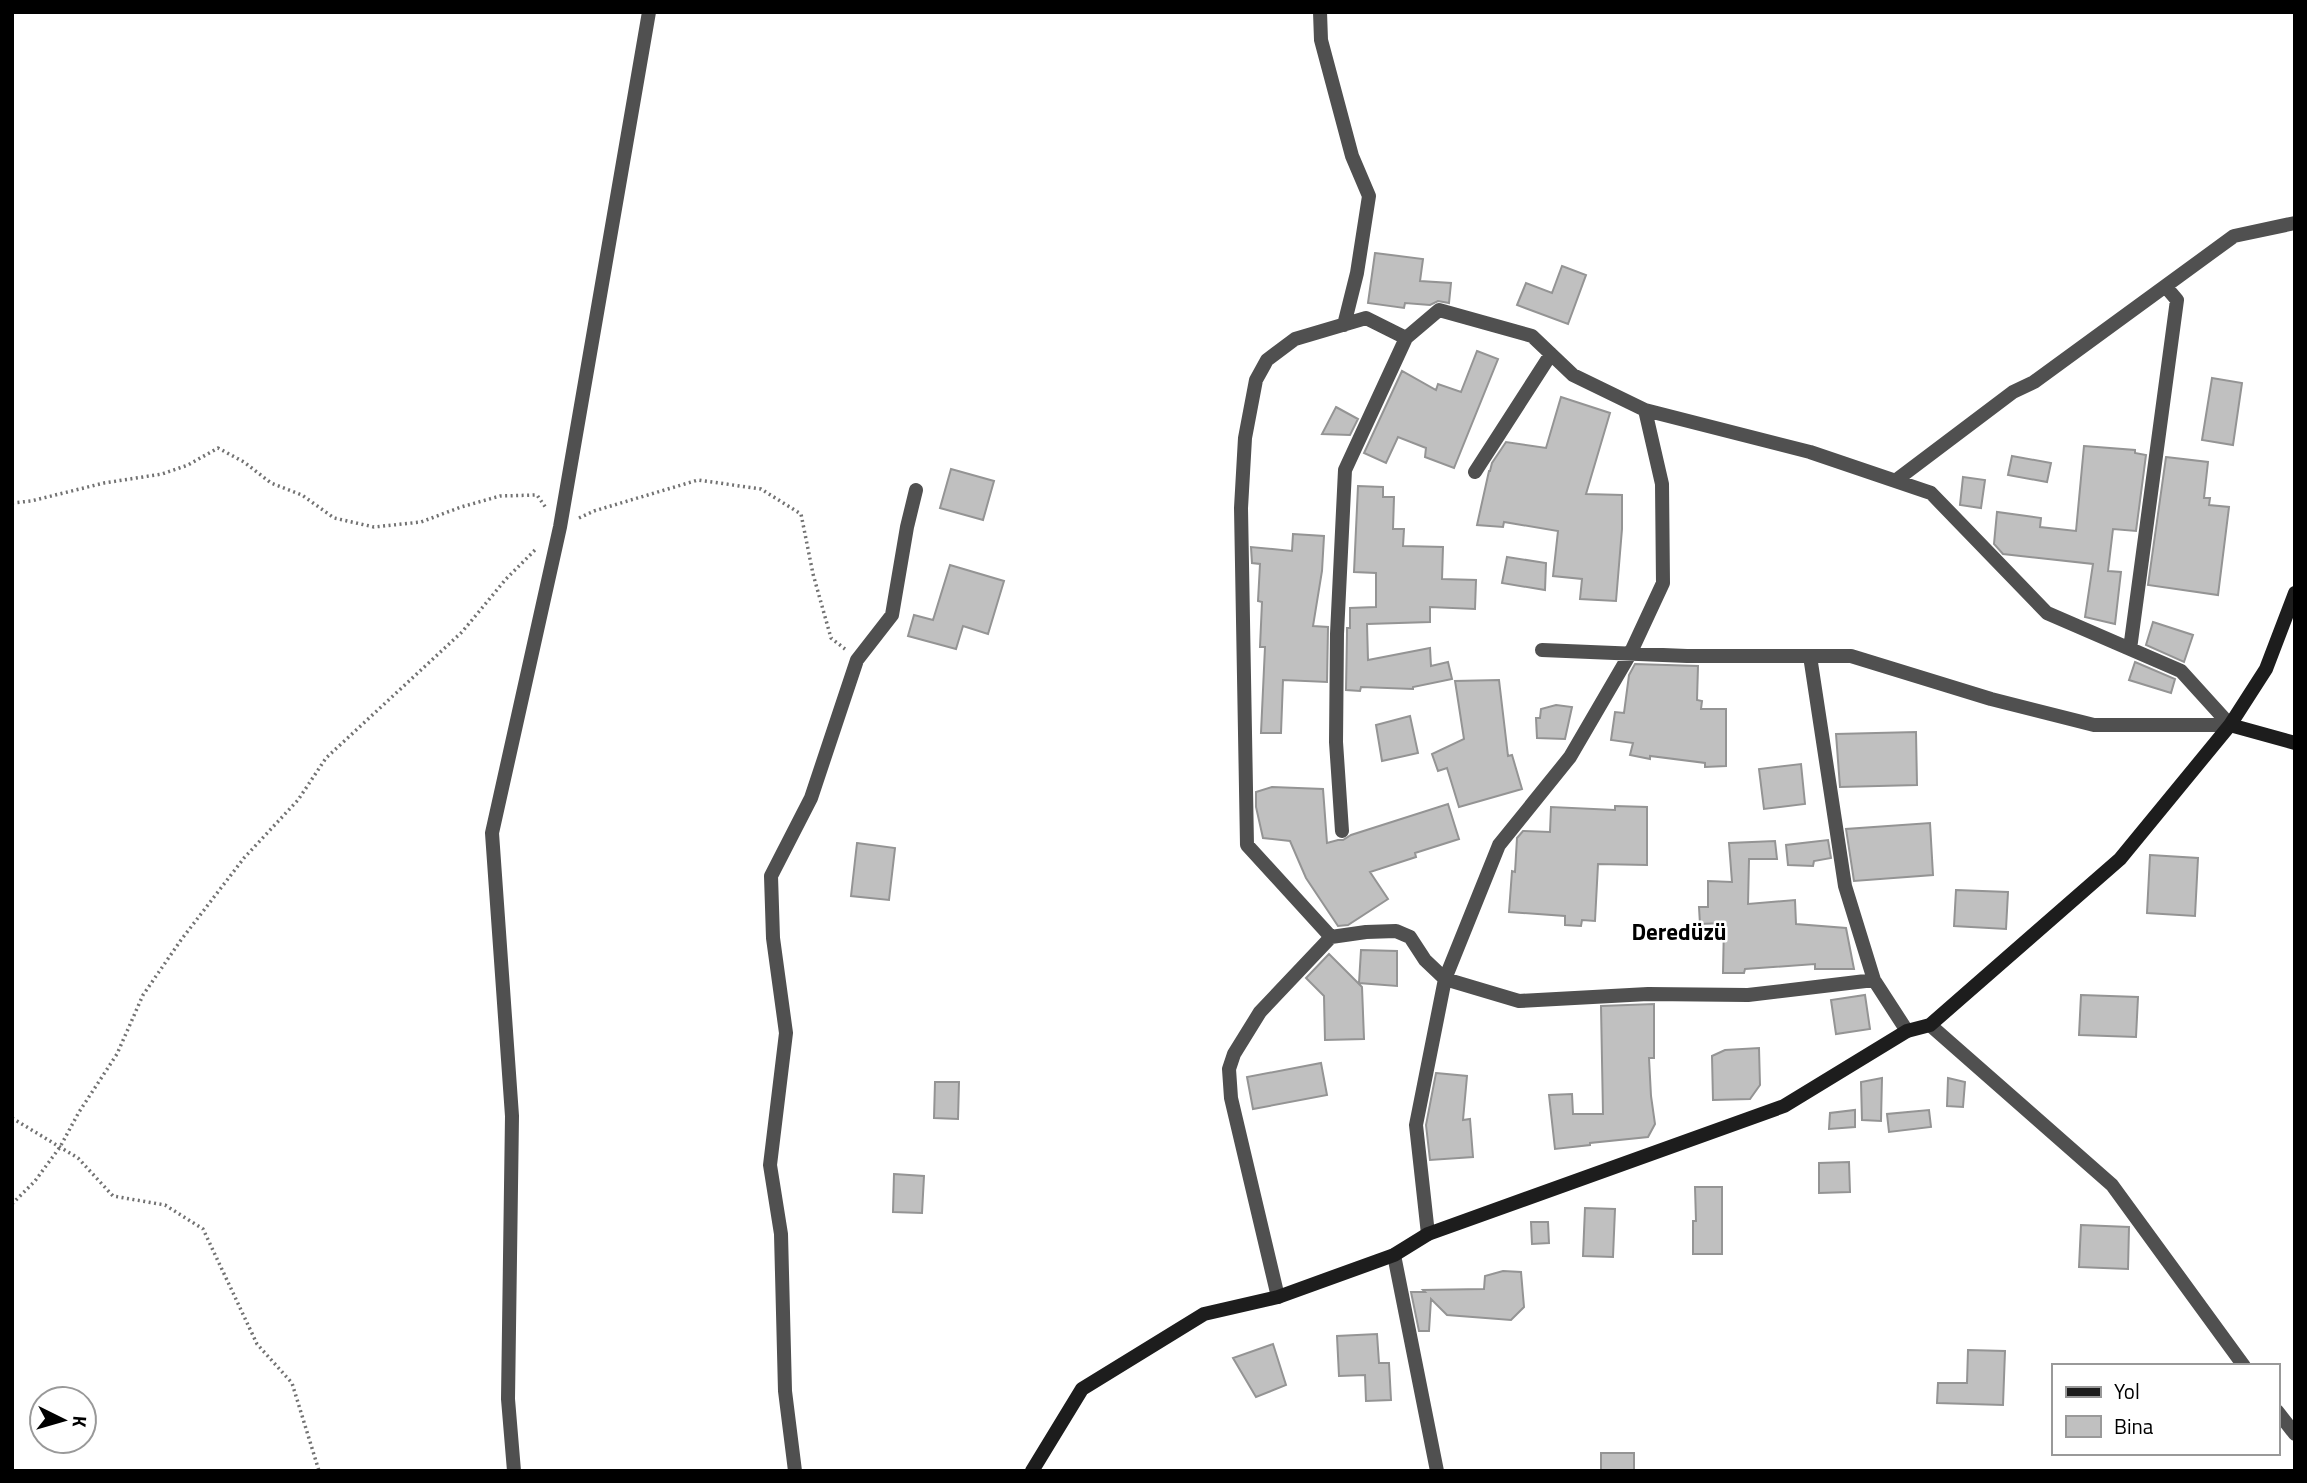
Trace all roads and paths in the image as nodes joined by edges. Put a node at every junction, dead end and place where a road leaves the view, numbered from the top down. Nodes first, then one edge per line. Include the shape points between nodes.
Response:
1 (649, 12) edge
2 (1320, 12) edge
3 (2295, 223) edge
4 (2166, 287) junction
5 (1343, 325) junction
6 (1406, 338) junction
7 (1551, 354) junction
8 (1645, 410) junction
9 (1475, 472) dead end
10 (1895, 481) junction
11 (916, 490) dead end
12 (12, 503) edge
13 (559, 527) junction
14 (2295, 593) edge
15 (2130, 649) junction
16 (1542, 650) dead end
17 (1630, 654) junction
18 (1810, 656) junction
19 (857, 660) junction
20 (2230, 725) junction
21 (2295, 743) edge
22 (1342, 831) dead end
23 (1331, 937) junction
24 (1445, 979) junction
25 (1874, 980) junction
26 (1930, 1025) junction
27 (1907, 1031) junction
28 (12, 1118) edge
29 (60, 1147) junction
30 (12, 1204) edge
31 (1428, 1234) junction
32 (1394, 1255) junction
33 (1278, 1297) junction
34 (2243, 1364) edge
35 (2279, 1413) edge
36 (2295, 1434) edge
37 (319, 1471) edge
38 (514, 1471) edge
39 (796, 1471) edge
40 (1032, 1471) edge
41 (1437, 1471) edge

1 - 13 street
2 - 5 street via 1321,40 1352,156 1369,196 1357,274
3 - 4 street via 2234,236
4 - 10 street via 2034,382 2013,392
4 - 15 street via 2177,300
5 - 6 street via 1366,318
5 - 23 street via 1295,340 1267,360 1256,380 1245,438 1241,508 1248,845
6 - 7 street via 1439,310 1532,336
6 - 22 street via 1345,470 1336,742
7 - 8 street via 1573,375
7 - 9 street
8 - 10 street via 1810,452
8 - 17 street via 1662,484 1663,583
10 - 15 street via 1931,493 2047,613
11 - 19 street via 892,615
12 - 13 path via 162,474 218,449 271,483 347,521 374,527 421,522 500,496 537,495
13 - 19 path via 594,511 698,480 761,489 801,514 831,638
13 - 29 path via 506,579 462,632 326,758 298,800 244,858 144,995 117,1054
13 - 38 street via 492,833 512,1116 508,1399
14 - 20 street via 2266,669
15 - 20 street via 2181,671
16 - 17 street
17 - 18 street
17 - 24 street via 1570,757 1499,845
18 - 20 street via 1851,656 2094,725
18 - 25 street via 1844,886
19 - 39 street via 811,799 771,876 773,938 786,1033 770,1165 781,1234 785,1391
20 - 21 street
20 - 26 street via 2120,859
23 - 24 street via 1396,931 1410,937
23 - 33 street via 1260,1012 1229,1069 1231,1098
24 - 25 street via 1519,1001 1648,994 1748,995
24 - 31 street via 1416,1125
25 - 27 street
26 - 27 street
26 - 34 street via 2112,1185
27 - 31 street via 1784,1106
28 - 29 path
29 - 30 path
29 - 37 path via 78,1158 113,1196 165,1205 204,1229 257,1343 292,1384
31 - 32 street
32 - 33 street
32 - 41 street
33 - 40 street via 1204,1314 1082,1388
35 - 36 street

